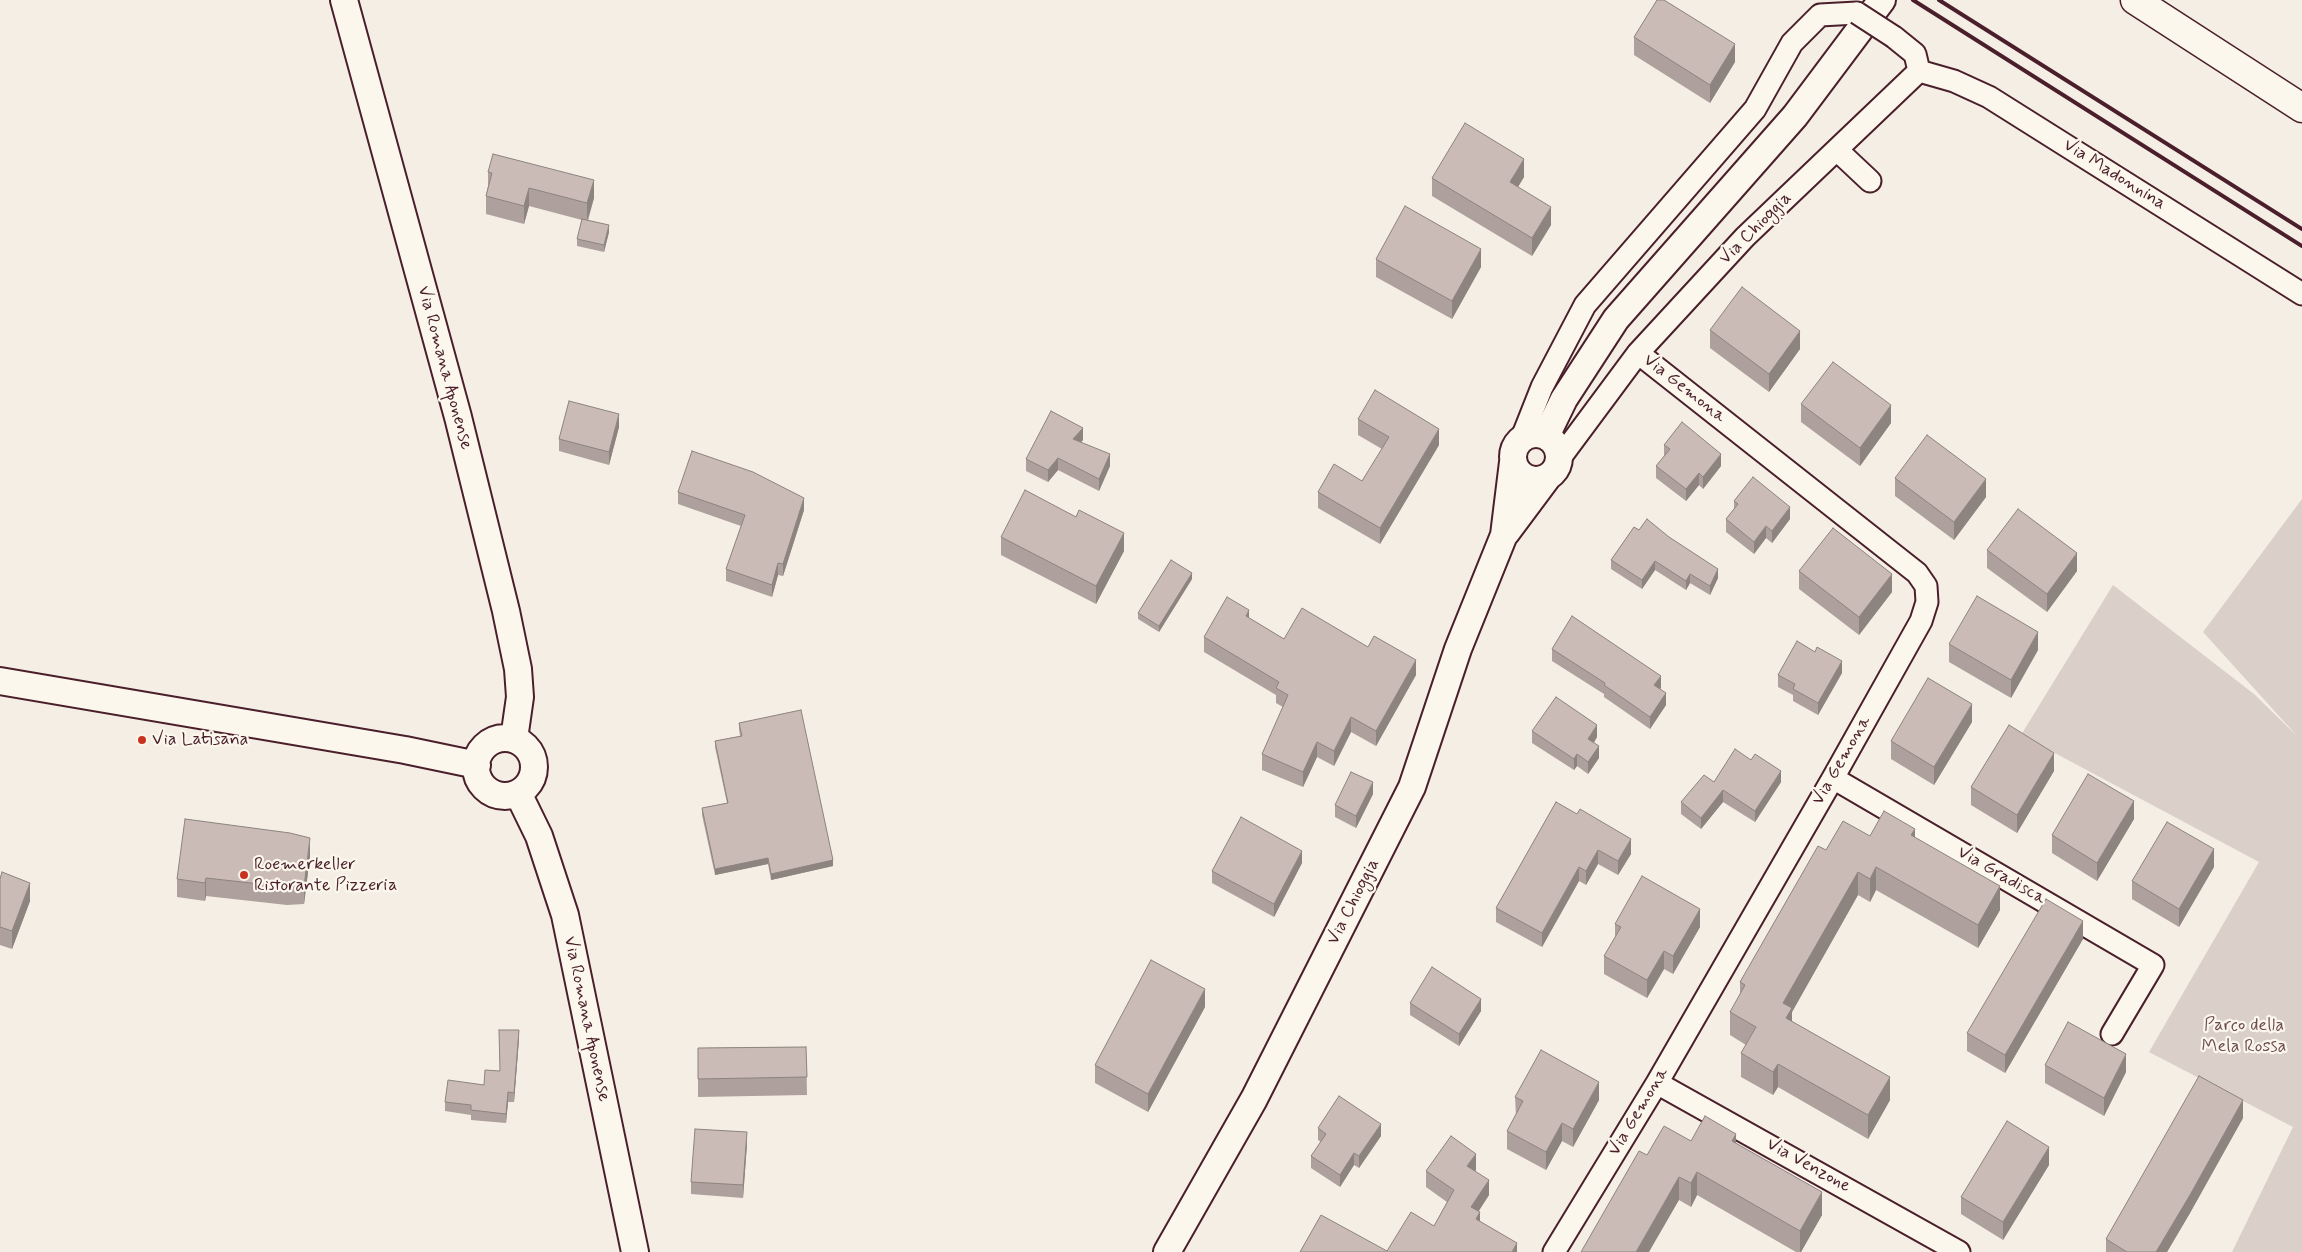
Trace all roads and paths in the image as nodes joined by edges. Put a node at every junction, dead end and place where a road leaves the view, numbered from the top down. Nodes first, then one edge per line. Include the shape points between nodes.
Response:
1 (344, 0) edge
2 (1882, 0) edge
3 (2135, 0) edge
4 (1918, 71) junction
5 (2302, 108) edge
6 (1837, 150) junction
7 (1870, 181) dead end
8 (2302, 294) edge
9 (1638, 353) junction
10 (1526, 446) junction
11 (1553, 468) junction
12 (1504, 535) junction
13 (0, 681) edge
14 (514, 739) junction
15 (476, 765) junction
16 (1833, 778) junction
17 (518, 793) junction
18 (2112, 1034) dead end
19 (1657, 1083) junction
20 (635, 1252) edge
21 (1167, 1252) edge
22 (1554, 1252) edge
23 (1959, 1252) edge

1 - 14 street, Via Romana Aponense via 458,417 506,611 518,669 520,697
2 - 10 street, Via Chioggia via 1795,116 1616,319 1564,399
3 - 5 highway
4 - 6 street, Via Chioggia
4 - 8 street, Via Madonnina via 1954,81 1989,97
4 - 10 street, Via Chioggia, bridge via 1915,54 1857,12 1820,14 1792,43 1755,109 1585,305 1542,387
6 - 7 street
6 - 9 street, Via Chioggia via 1745,237
9 - 11 street, Via Chioggia
9 - 16 street, Via Gemona via 1918,573 1926,586 1927,602 1921,621
10 - 11 street via 1556,444
10 - 11 street via 1520,474 1540,480
10 - 12 street, Via Chioggia
11 - 12 street, Via Chioggia
12 - 21 street, Via Chioggia via 1458,649 1412,787 1254,1099
13 - 15 street
14 - 15 street via 492,741 483,748
14 - 17 street via 524,745 534,765 532,776
15 - 17 street via 478,780 486,789 507,796
16 - 18 street, Via Gradisca via 2153,966
16 - 19 street, Via Gemona
17 - 20 street, Via Romana Aponense via 539,836 564,915
19 - 22 street, Via Gemona
19 - 23 street, Via Venzone

